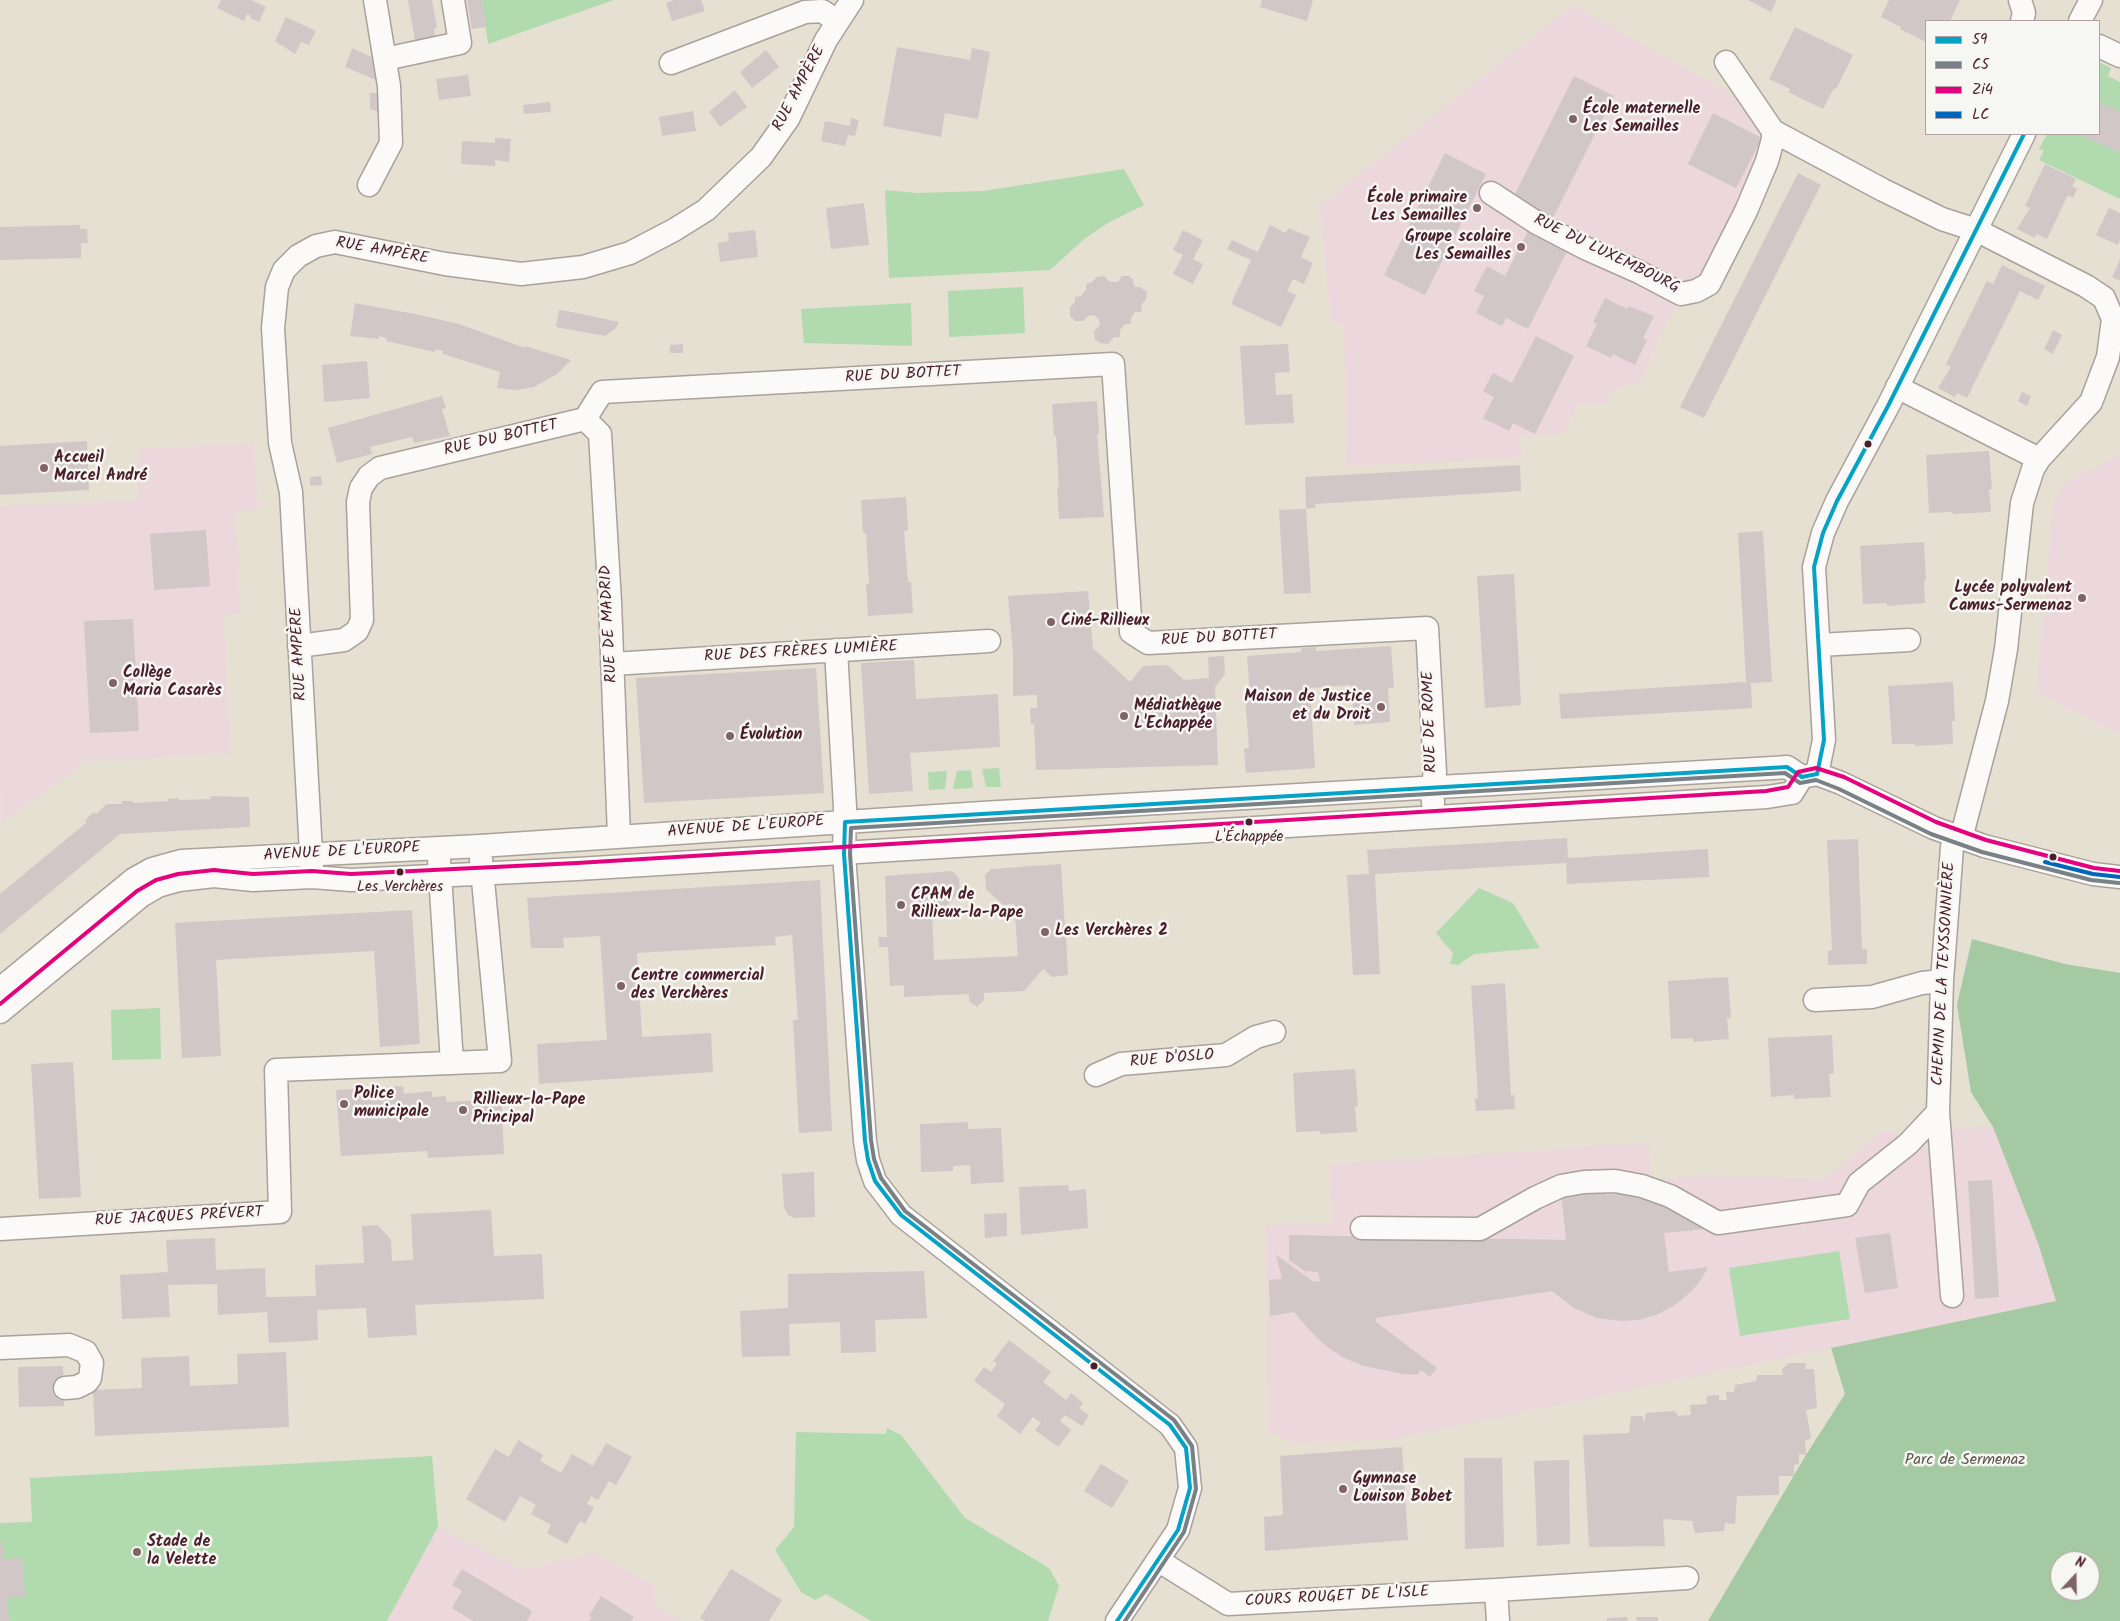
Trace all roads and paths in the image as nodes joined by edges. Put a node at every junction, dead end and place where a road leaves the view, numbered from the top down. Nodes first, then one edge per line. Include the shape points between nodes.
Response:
1 (375, 0) edge
2 (453, 0) edge
3 (852, 0) edge
4 (2020, 0) edge
5 (2091, 0) edge
6 (2022, 20) edge
7 (2081, 20) edge
8 (837, 21) junction
9 (2100, 46) edge
10 (2120, 56) edge
11 (385, 59) junction
12 (1726, 62) dead end
13 (671, 63) dead end
14 (1773, 131) junction
15 (2024, 135) edge
16 (369, 185) dead end
17 (1491, 193) dead end
18 (1976, 230) junction
19 (1897, 387) junction
20 (584, 419) junction
21 (2039, 458) junction
22 (1427, 628) joint
23 (1909, 640) dead end
24 (989, 641) dead end
25 (1818, 645) junction
26 (299, 646) junction
27 (836, 650) junction
28 (612, 664) junction
29 (1809, 775) junction
30 (1432, 788) junction
31 (1433, 816) junction
32 (844, 822) junction
33 (619, 836) junction
34 (1958, 836) junction
35 (480, 846) junction
36 (438, 848) junction
37 (844, 854) junction
38 (311, 866) junction
39 (482, 873) junction
40 (440, 875) junction
41 (2120, 877) edge
42 (1942, 981) junction
43 (0, 990) edge
44 (1815, 1000) dead end
45 (0, 1012) edge
46 (1274, 1032) dead end
47 (452, 1063) junction
48 (1096, 1075) dead end
49 (1938, 1112) junction
50 (1362, 1228) dead end
51 (0, 1229) edge
52 (1952, 1296) dead end
53 (0, 1348) edge
54 (65, 1388) dead end
55 (1159, 1560) junction
56 (1687, 1578) dead end
57 (1496, 1590) junction
58 (1117, 1621) edge
59 (1498, 1621) edge

1 - 11 street
2 - 11 street via 460,43
3 - 8 street, RUE AMPÈRE
4 - 6 street via 2024,13
5 - 7 street
8 - 13 street via 822,11 805,12
8 - 26 street, RUE AMPÈRE via 788,119 761,158 706,210 630,253 583,267 521,274 445,264 336,242 316,246 298,256 284,270 277,287 273,328 280,443 291,492
9 - 10 street
11 - 16 street via 390,86 391,143
12 - 14 street
14 - 17 street, RUE DU LUXEMBOURG via 1768,160 1746,211 1709,284 1696,291 1681,294 1537,223
14 - 18 street via 1942,218
15 - 18 street
18 - 19 street
18 - 21 street, CHEMIN DE LA TEYSSONNIÈRE via 2086,286 2104,298 2113,319 2108,357 2090,402
19 - 21 street
19 - 25 street via 1823,533 1814,567
20 - 22 street, RUE DU BOTTET via 602,392 1113,364 1131,632 1148,643
20 - 26 street, RUE DU BOTTET via 380,468 369,476 361,488 358,502 362,620 357,631 344,640
20 - 28 street, RUE DE MADRID via 600,434
21 - 34 street, CHEMIN DE LA TEYSSONNIÈRE via 2022,503 1997,701 1964,827
22 - 30 street, RUE DE ROME via 1435,772
23 - 25 street
24 - 27 street, RUE DES FRÈRES LUMIÈRE
25 - 29 street via 1824,740
26 - 38 street, RUE AMPÈRE
27 - 28 street, RUE DES FRÈRES LUMIÈRE
27 - 32 street
28 - 33 street, RUE DE MADRID
29 - 30 street, AVENUE DE L'EUROPE via 1787,767
29 - 31 street, AVENUE DE L'EUROPE via 1792,793 1767,797
29 - 34 street, AVENUE DE L'EUROPE via 1841,782 1934,828
30 - 31 street, RUE DE ROME
30 - 32 street, AVENUE DE L'EUROPE
31 - 37 street, AVENUE DE L'EUROPE
32 - 33 street, AVENUE DE L'EUROPE
32 - 37 street
33 - 35 street, AVENUE DE L'EUROPE
34 - 41 street, AVENUE DE L'EUROPE via 2066,867
34 - 42 street, CHEMIN DE LA TEYSSONNIÈRE via 1952,847
35 - 36 street, AVENUE DE L'EUROPE
35 - 39 street, RUE JACQUES PRÉVERT
36 - 38 street, AVENUE DE L'EUROPE
36 - 40 street
37 - 39 street, AVENUE DE L'EUROPE
37 - 55 street via 865,1141 875,1181 901,1215 1170,1425 1179,1437 1186,1448 1190,1488 1178,1530
38 - 40 street, AVENUE DE L'EUROPE via 351,880
38 - 43 street, AVENUE DE L'EUROPE via 182,861 152,869 114,894
38 - 45 street, AVENUE DE L'EUROPE via 253,880 214,876 158,886 116,915
39 - 40 street, AVENUE DE L'EUROPE
39 - 47 street, RUE JACQUES PRÉVERT via 500,1061
40 - 47 street
42 - 44 street via 1922,983 1872,997
42 - 49 street, CHEMIN DE LA TEYSSONNIÈRE
46 - 48 street, RUE D'OSLO via 1256,1037 1226,1055 1121,1064
47 - 51 street, RUE JACQUES PRÉVERT via 276,1070 280,1212
49 - 50 street via 1908,1144 1858,1183 1847,1205 1718,1223 1670,1196 1642,1186 1615,1181 1584,1182 1561,1186 1480,1229
49 - 52 street, CHEMIN DE LA TEYSSONNIÈRE
53 - 54 street via 69,1345 86,1352 92,1363 90,1378 77,1387
55 - 57 street, COURS ROUGET DE L'ISLE via 1228,1604
55 - 58 street
56 - 57 street, COURS ROUGET DE L'ISLE
57 - 59 street

